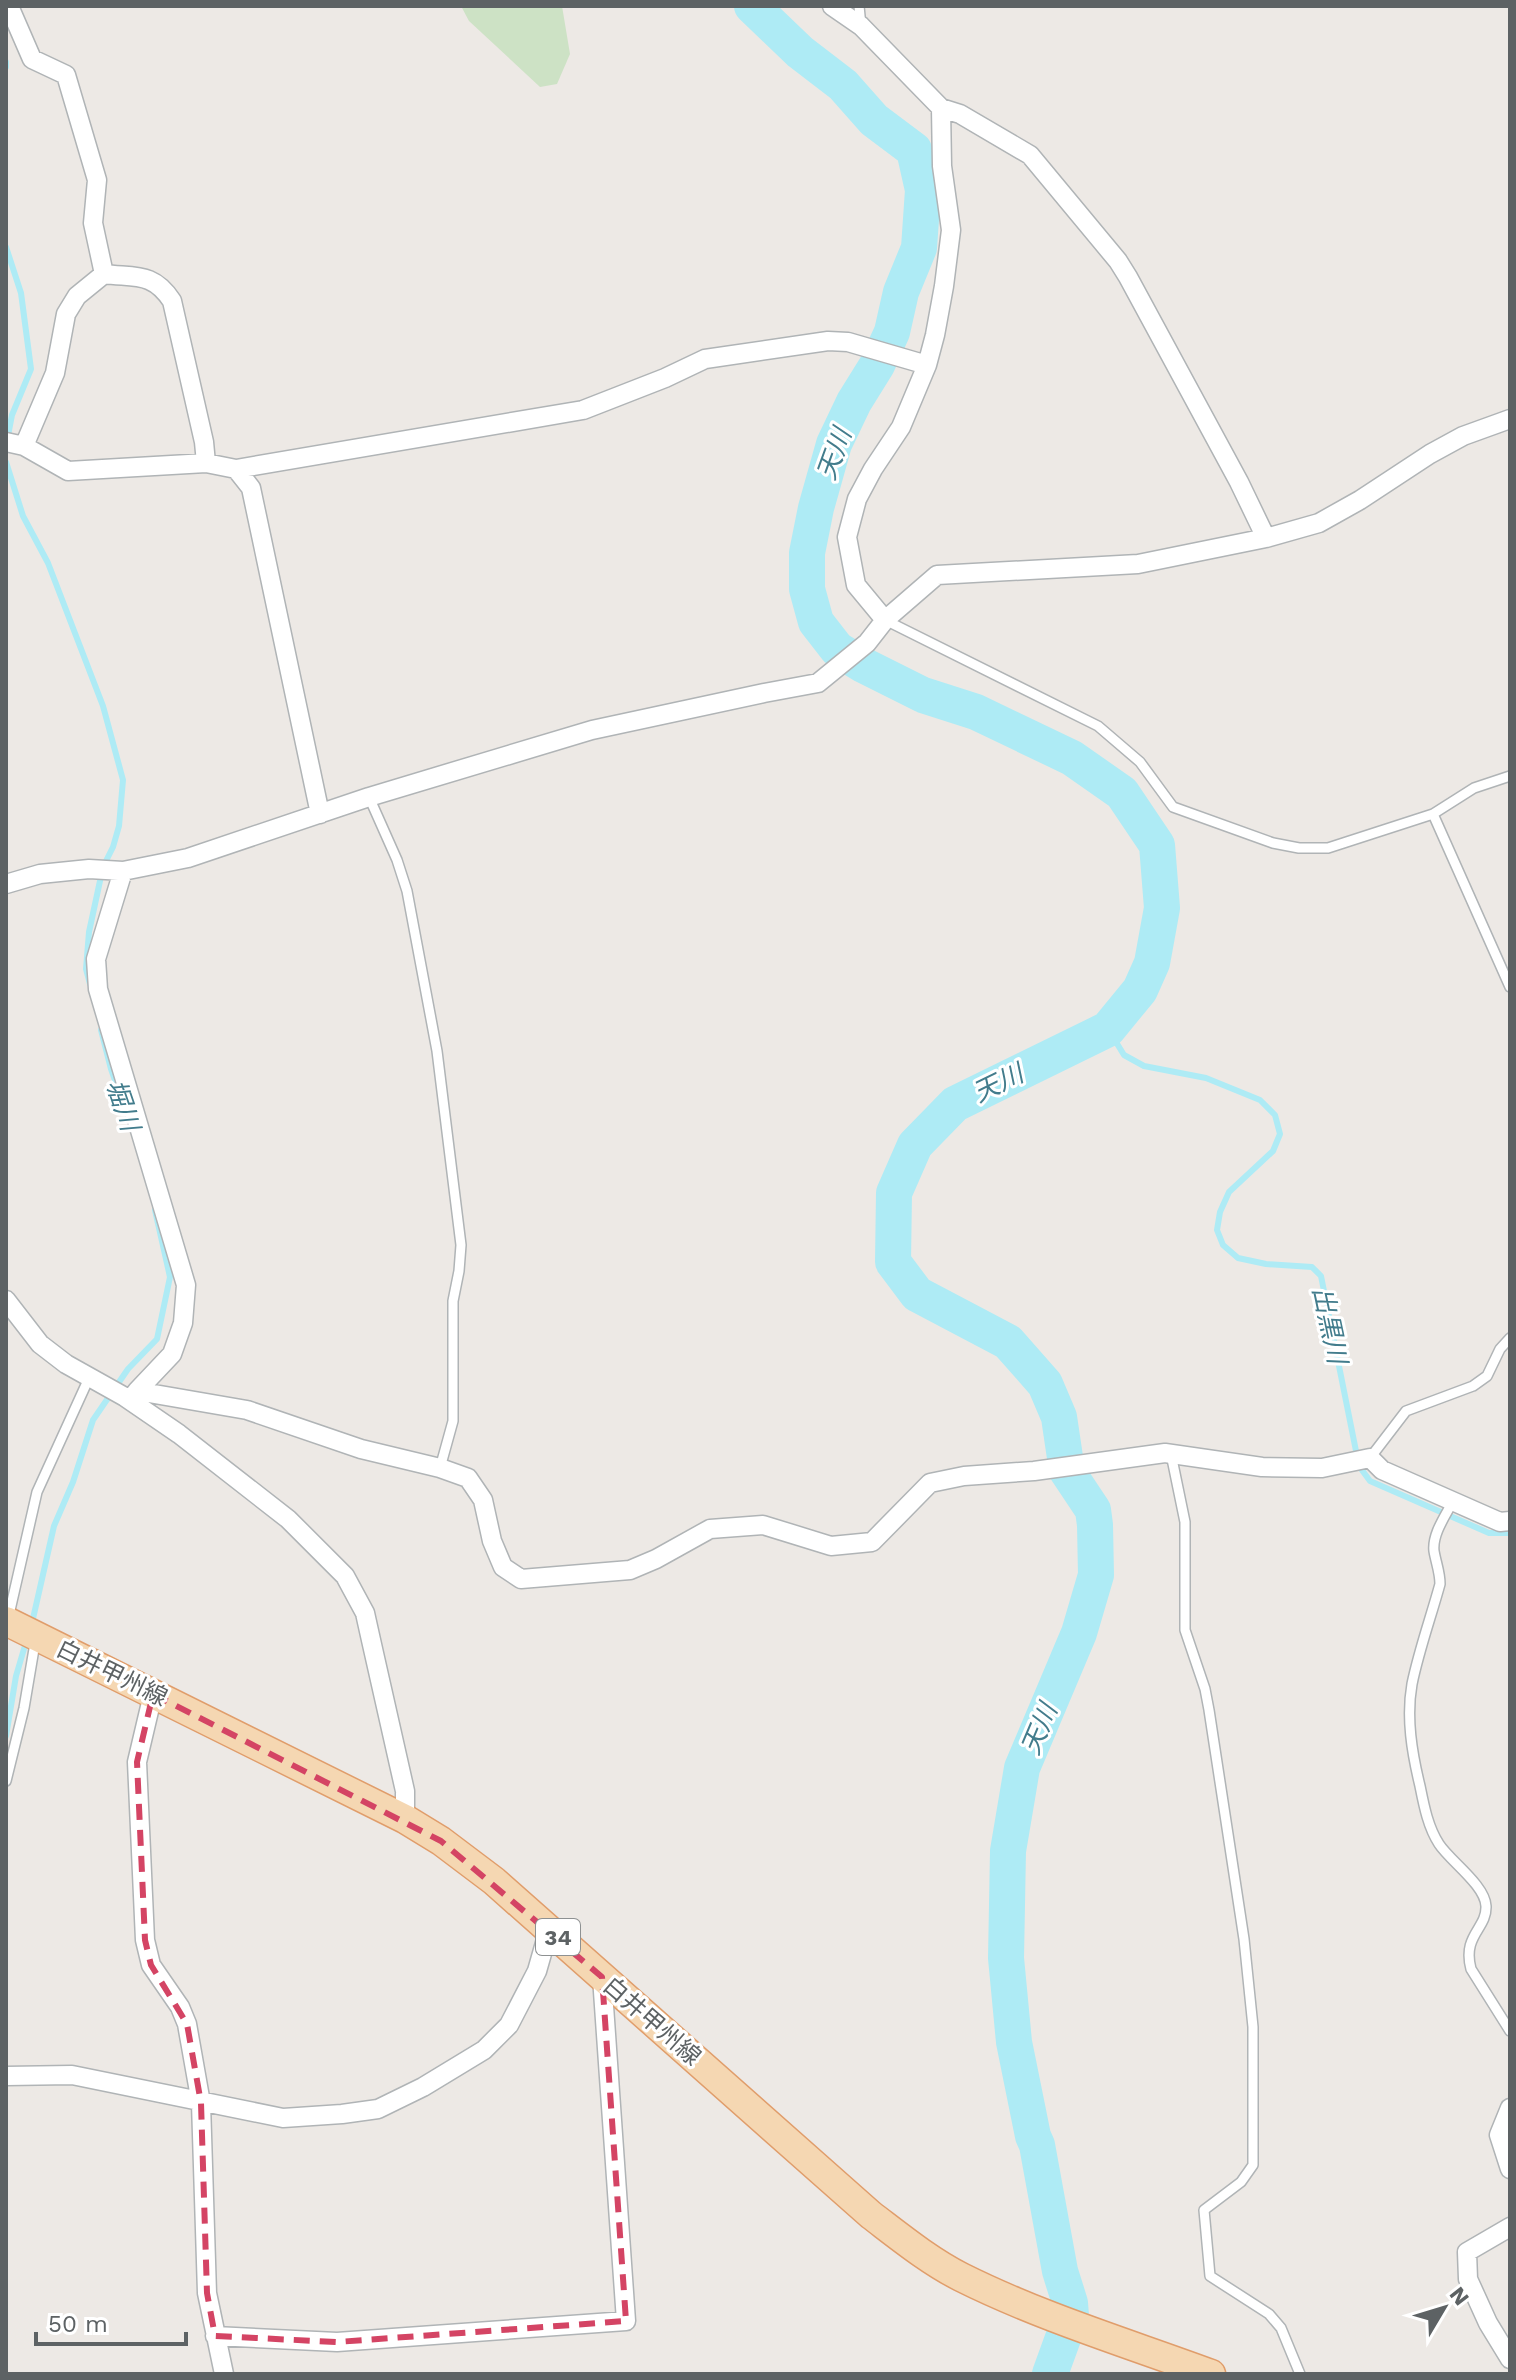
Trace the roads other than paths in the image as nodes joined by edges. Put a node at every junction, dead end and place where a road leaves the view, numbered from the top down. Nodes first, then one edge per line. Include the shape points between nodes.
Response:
1 (9, 6) edge
2 (832, 6) edge
3 (859, 6) edge
4 (861, 26) junction
5 (941, 108) junction
6 (104, 274) junction
7 (918, 363) junction
8 (1510, 419) edge
9 (17, 444) edge
10 (206, 463) junction
11 (236, 469) junction
12 (1266, 538) junction
13 (885, 620) junction
14 (1510, 776) edge
15 (369, 797) junction
16 (320, 814) junction
17 (1433, 814) junction
18 (119, 871) junction
19 (6, 884) edge
20 (1510, 987) edge
21 (6, 1300) edge
22 (1510, 1338) edge
23 (94, 1380) junction
24 (131, 1396) junction
25 (1171, 1454) junction
26 (1369, 1458) junction
27 (440, 1468) junction
28 (1453, 1502) junction
29 (1510, 1521) edge
30 (21, 1628) edge
31 (153, 1694) junction
32 (6, 1781) edge
33 (405, 1819) junction
34 (553, 1933) junction
35 (602, 1977) junction
36 (1510, 2031) edge
37 (6, 2076) edge
38 (201, 2103) junction
39 (1510, 2108) edge
40 (1510, 2169) edge
41 (1510, 2227) edge
42 (215, 2336) junction
43 (1510, 2359) edge
44 (224, 2374) edge
45 (1211, 2374) edge
46 (1300, 2374) edge

1 - 6 street via 32,59 66,75 97,180 93,223
2 - 4 street
3 - 4 lane
4 - 5 street
5 - 7 street via 951,230 942,298
5 - 12 street via 1030,155 1118,261
6 - 9 street via 77,296 66,314 55,373
6 - 10 street via 151,279 172,301
7 - 11 street via 828,341 705,359 583,410
7 - 13 street via 901,427 857,499 847,537 856,585
8 - 12 street via 1463,436 1319,523
9 - 10 street via 68,471
10 - 11 street
11 - 16 street via 251,488
12 - 13 street via 1138,564 937,575
13 - 15 street via 867,643 818,683 592,730
13 - 17 lane via 1098,726 1140,762 1173,807 1273,843 1328,848
14 - 17 lane via 1474,788
15 - 16 street
15 - 27 lane via 397,860 410,906 437,1051 461,1245 453,1301 453,1421
16 - 18 street via 188,858
17 - 20 lane
18 - 19 street via 40,874
18 - 24 street via 96,959 98,989 186,1285 183,1323 172,1354
21 - 23 street via 40,1344
22 - 26 lane via 1487,1376 1406,1411
23 - 24 street
23 - 30 lane via 37,1492
24 - 27 street via 247,1410 361,1449
24 - 33 street via 288,1519 345,1576 365,1613 405,1791
25 - 26 street via 1262,1467 1322,1468
25 - 27 street via 930,1483 872,1542 831,1546 763,1525 710,1529 630,1570 521,1579 503,1567 483,1500 468,1478
25 - 46 lane via 1185,1522 1185,1630 1209,1710 1253,2027 1253,2165 1241,2182 1204,2210 1210,2276 1269,2314 1281,2328
26 - 28 street via 1382,1470
28 - 29 street via 1500,1522
28 - 36 lane via 1433,1548 1440,1584 1412,1686 1410,1729 1427,1816 1439,1844 1482,1893 1486,1907 1470,1940 1471,1969
30 - 31 main road, 白井甲州線 / 34
30 - 32 lane via 34,1649
31 - 33 main road, 白井甲州線 / 34
31 - 38 street via 137,1762 145,1940 151,1965 187,2024
33 - 34 main road, 白井甲州線 / 34 via 484,1873
34 - 35 main road, 白井甲州線 / 34
34 - 38 street via 509,2025 484,2050 378,2109 283,2118
35 - 42 street via 626,2321 337,2342
35 - 45 main road, 白井甲州線 / 34 via 907,2243 959,2276 1030,2309
37 - 38 street via 72,2075
38 - 42 street via 207,2293
39 - 40 street via 1499,2135
41 - 43 street via 1467,2252 1468,2279
42 - 44 street

